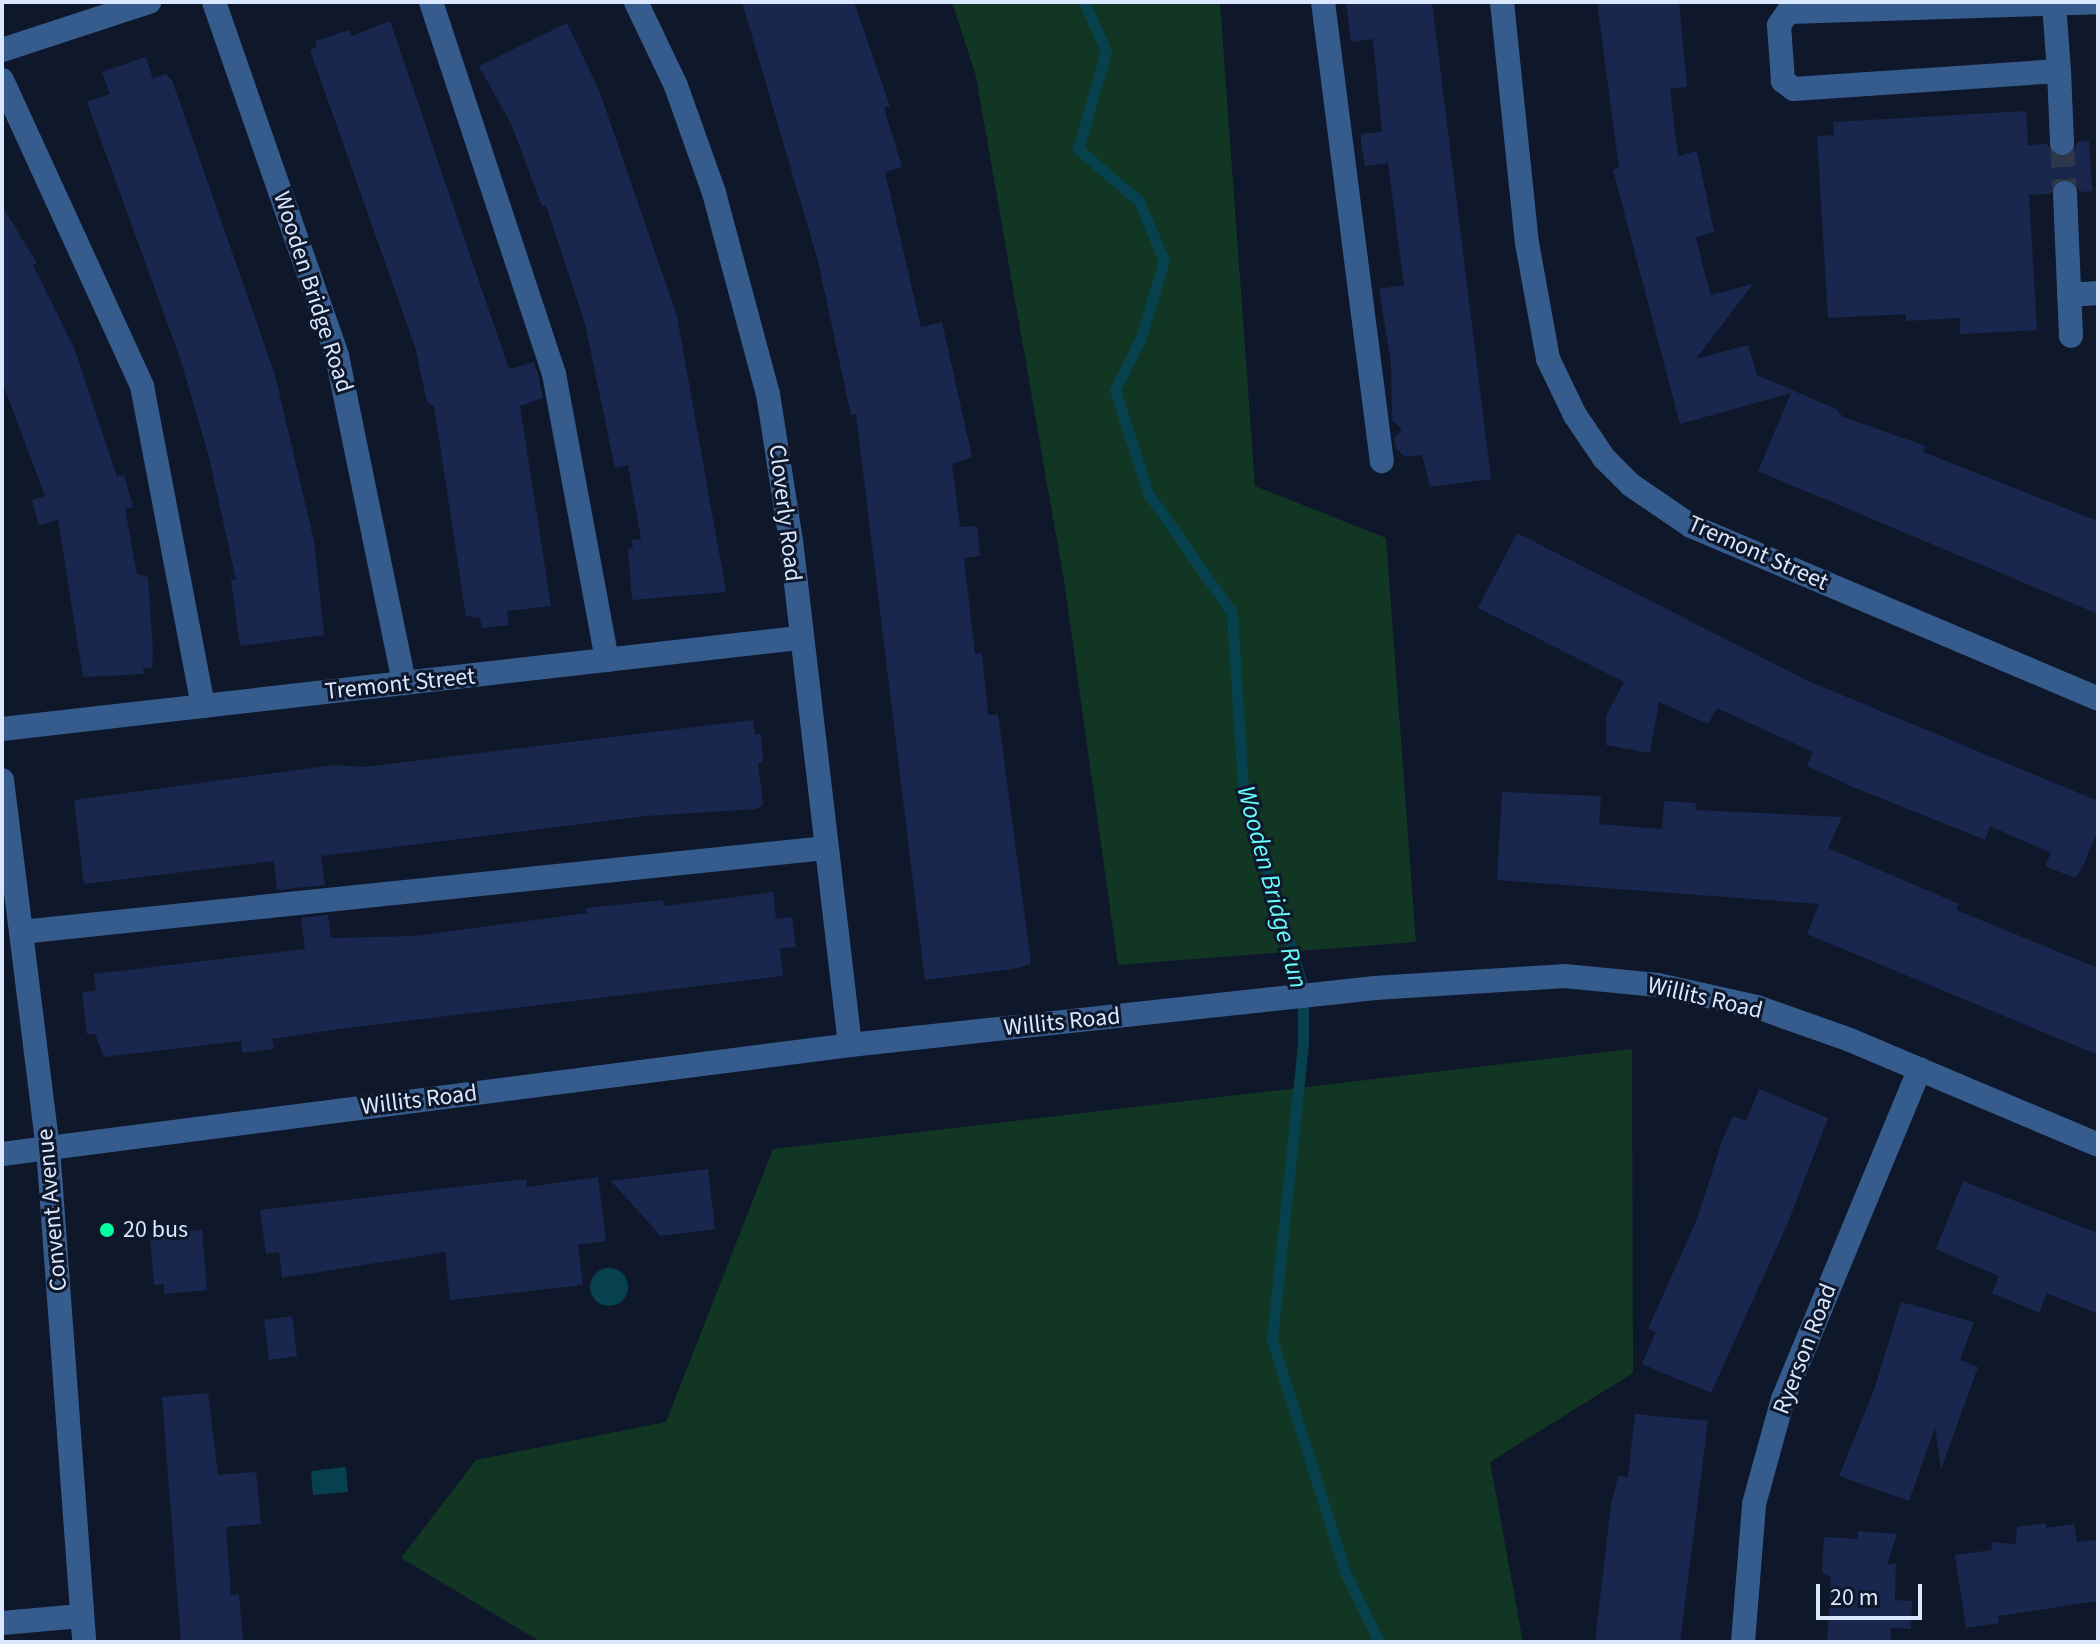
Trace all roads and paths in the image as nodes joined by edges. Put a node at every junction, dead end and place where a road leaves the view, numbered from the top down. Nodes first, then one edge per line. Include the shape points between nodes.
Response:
1 (149, 2) edge
2 (214, 2) edge
3 (431, 2) edge
4 (636, 2) edge
5 (1323, 2) edge
6 (1502, 2) edge
7 (2098, 2) edge
8 (2054, 4) junction
9 (2, 50) edge
10 (2059, 71) junction
11 (2, 80) edge
12 (2062, 143) tunnel mouth
13 (2065, 193) tunnel mouth
14 (2098, 293) edge
15 (2069, 295) junction
16 (2071, 336) dead end
17 (1382, 461) dead end
18 (798, 638) junction
19 (607, 660) junction
20 (404, 683) junction
21 (2098, 699) edge
22 (203, 706) junction
23 (2, 729) edge
24 (2, 780) edge
25 (825, 848) junction
26 (21, 932) junction
27 (850, 1045) junction
28 (1920, 1069) junction
29 (2098, 1145) edge
30 (48, 1148) junction
31 (2, 1154) edge
32 (81, 1616) junction
33 (2, 1623) edge
34 (84, 1642) edge
35 (1743, 1642) edge

1 - 9 street
2 - 20 street, Wooden Bridge Road via 337,356
3 - 19 street via 554,374
4 - 18 street, Cloverly Road via 681,100 748,308 782,476
5 - 17 street
6 - 21 street, Tremont Street via 1527,243 1548,359 1575,415 1604,458 1631,485 1691,526
7 - 8 street
8 - 10 street
8 - 10 street via 1788,12 1779,25 1783,81 1794,89
10 - 12 street
11 - 22 street via 142,386
13 - 15 street
14 - 15 street
15 - 16 street
18 - 19 street, Tremont Street
18 - 25 street, Cloverly Road
19 - 20 street, Tremont Street
20 - 22 street, Tremont Street
22 - 23 street, Tremont Street
24 - 26 street, Convent Avenue
25 - 26 street
25 - 27 street, Cloverly Road
26 - 30 street, Convent Avenue
27 - 28 street, Willits Road via 1520,977 1658,985 1757,1007
27 - 30 street, Willits Road
28 - 29 street, Willits Road
28 - 35 street, Ryerson Road via 1783,1399 1754,1504
30 - 31 street, Willits Road
30 - 32 street, Convent Avenue
32 - 33 street
32 - 34 street, Convent Avenue

